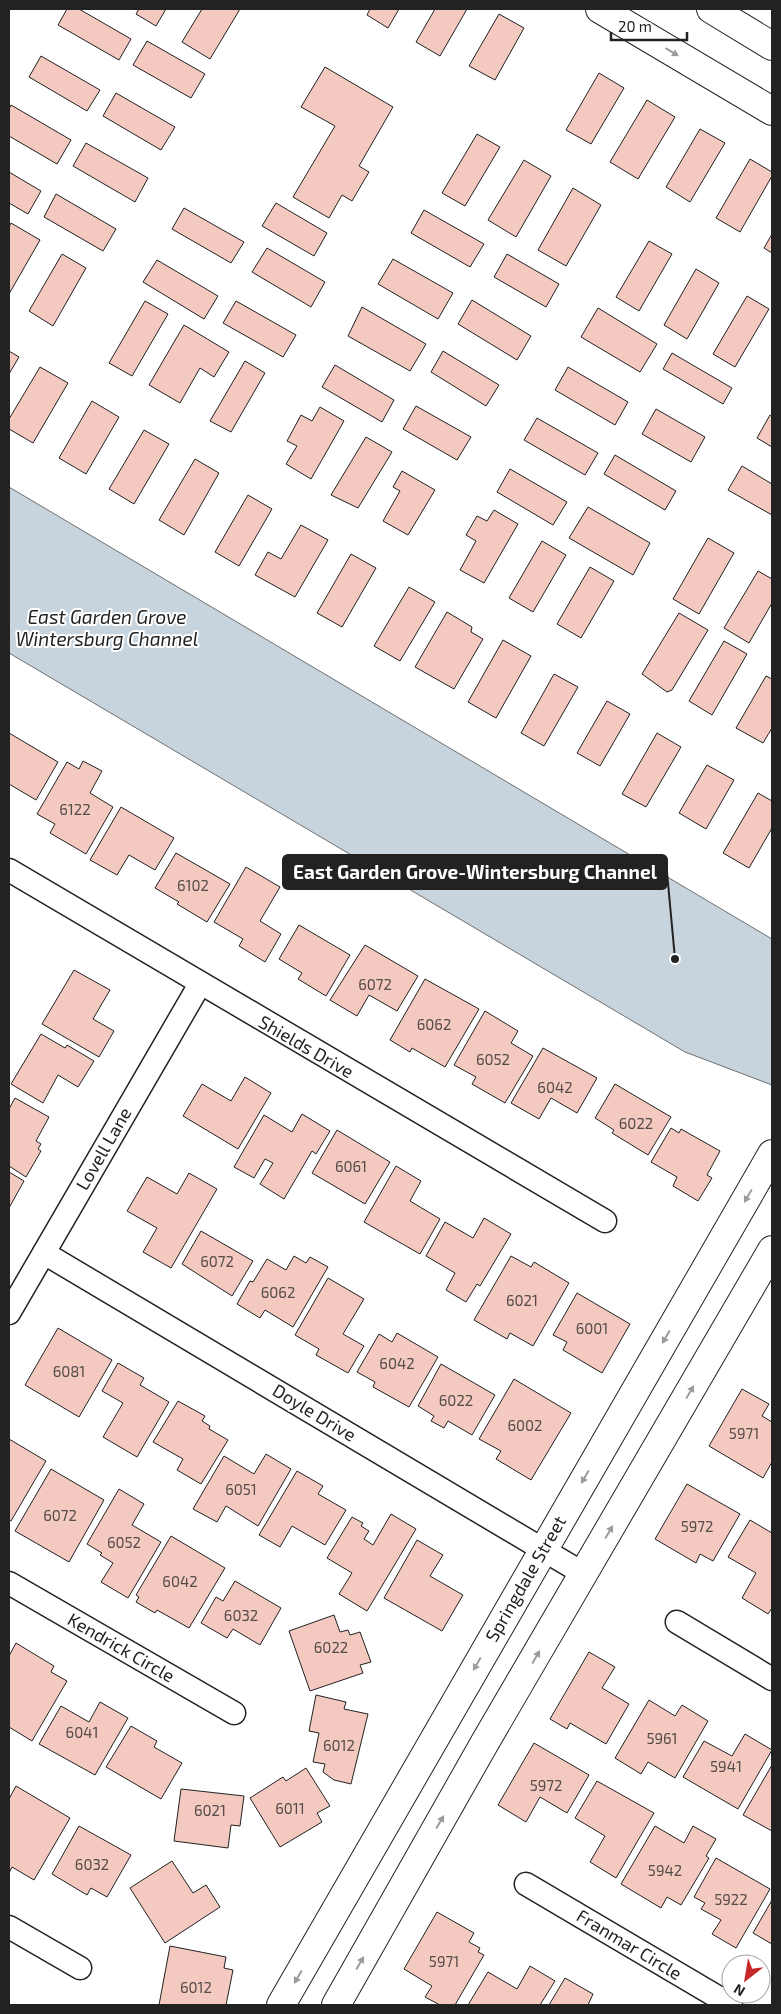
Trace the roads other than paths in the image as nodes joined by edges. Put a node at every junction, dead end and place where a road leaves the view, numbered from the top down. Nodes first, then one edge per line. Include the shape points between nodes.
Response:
1 (600, 9) edge
2 (711, 9) edge
3 (772, 46) edge
4 (772, 111) edge
5 (9, 870) edge
6 (200, 984) junction
7 (772, 1154) edge
8 (605, 1221) dead end
9 (772, 1250) edge
10 (44, 1253) junction
11 (9, 1313) edge
12 (543, 1549) junction
13 (584, 1574) junction
14 (9, 1583) edge
15 (677, 1622) dead end
16 (772, 1679) edge
17 (234, 1713) dead end
18 (526, 1884) dead end
19 (9, 1927) edge
20 (80, 1968) dead end
21 (281, 2005) edge
22 (336, 2005) edge
23 (731, 2005) edge

1 -> 4 main road
2 - 3 main road
5 - 6 street, Shields Drive
6 - 8 street, Shields Drive
6 - 10 street, Lovell Lane
7 -> 12 main road, Springdale Street
13 -> 9 main road
10 - 11 street, Lovell Lane
10 - 12 street, Doyle Drive
12 - 13 street, Doyle Drive
12 -> 21 main road, Springdale Street
22 -> 13 main road
14 - 17 street, Kendrick Circle
15 - 16 street
18 - 23 street, Franmar Circle
19 - 20 street

